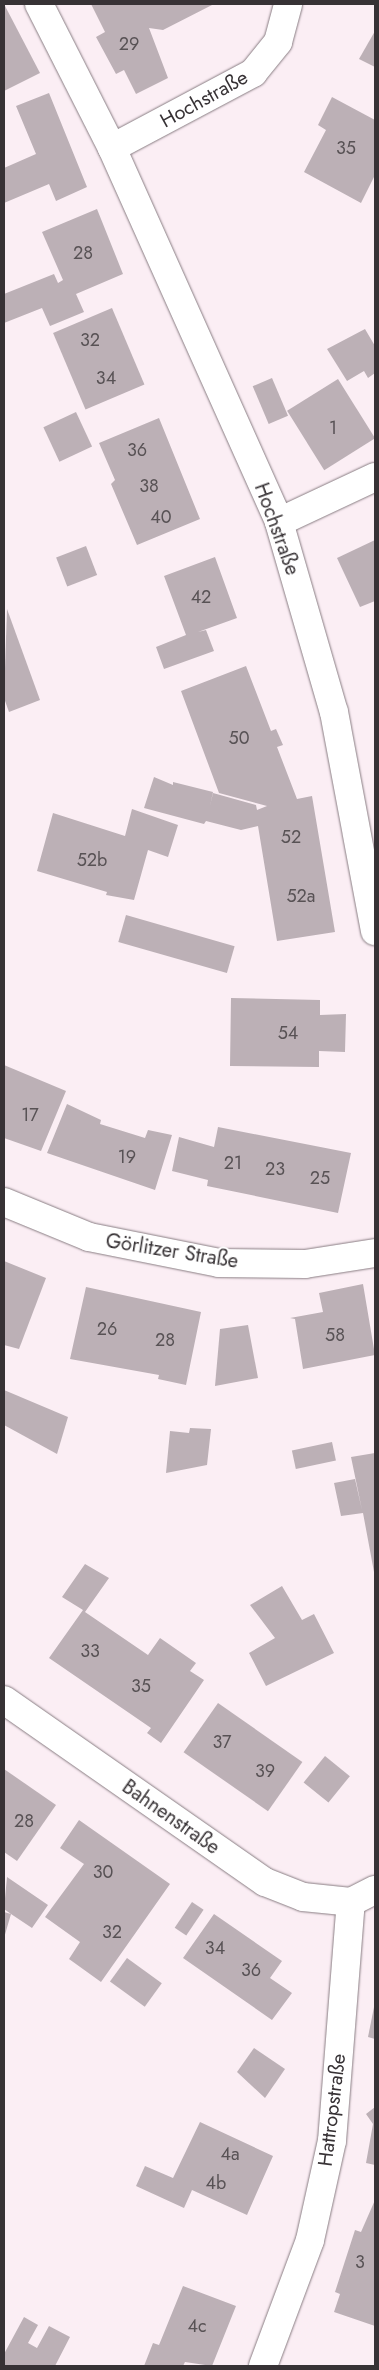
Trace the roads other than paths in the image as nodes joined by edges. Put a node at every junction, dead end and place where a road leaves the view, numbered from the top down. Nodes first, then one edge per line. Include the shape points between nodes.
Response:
1 (39, 4) edge
2 (288, 4) edge
3 (112, 148) junction
4 (375, 477) edge
5 (279, 522) junction
6 (375, 931) edge
7 (4, 1202) edge
8 (375, 1252) edge
9 (4, 1700) edge
10 (375, 1890) edge
11 (351, 1902) junction
12 (263, 2366) edge

1 - 3 street, Hochstraße
2 - 3 street, Hochstraße via 278,42 253,73
3 - 5 street, Hochstraße
4 - 5 street
5 - 6 street, Hochstraße via 334,712
7 - 8 street, Görlitzer Straße via 89,1236 219,1263 304,1264
9 - 11 street, Bahnenstraße via 265,1882 303,1897
10 - 11 street
11 - 12 street, Hattropstraße via 332,2141 310,2240

